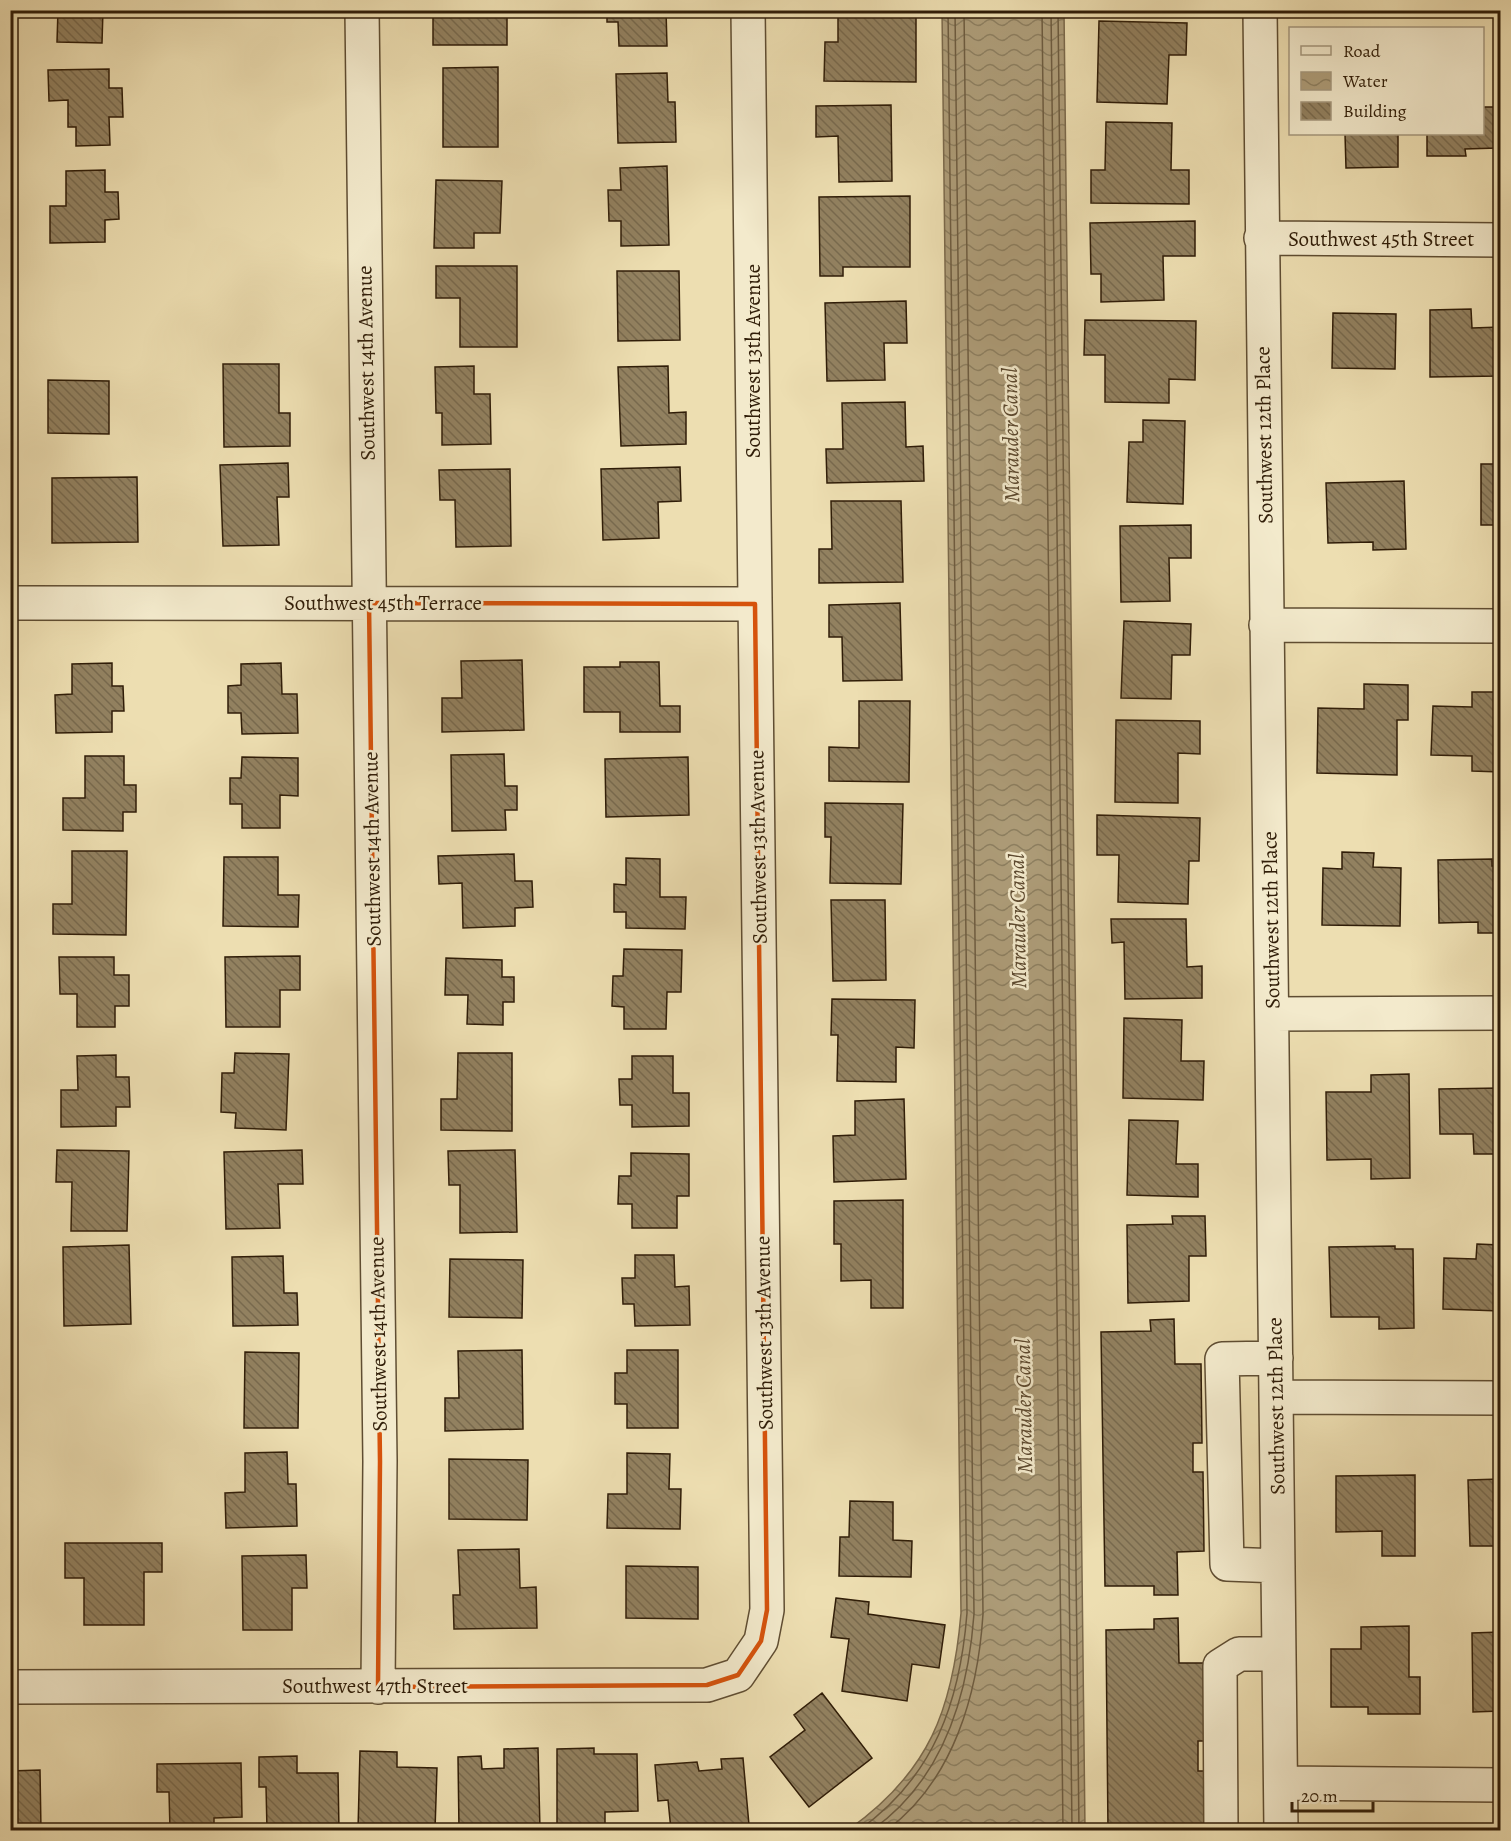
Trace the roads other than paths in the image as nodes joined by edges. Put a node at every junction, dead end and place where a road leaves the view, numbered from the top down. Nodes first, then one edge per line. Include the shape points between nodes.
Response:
1 (362, 10) edge
2 (748, 10) edge
3 (1260, 10) edge
4 (1262, 238) junction
5 (1500, 240) edge
6 (10, 603) edge
7 (369, 603) junction
8 (755, 604) junction
9 (1266, 625) junction
10 (1500, 626) edge
11 (1500, 1013) edge
12 (1272, 1014) junction
13 (1276, 1358) junction
14 (1276, 1397) junction
15 (1500, 1398) edge
16 (1278, 1566) junction
17 (1279, 1654) junction
18 (738, 1675) joint
19 (378, 1686) junction
20 (10, 1687) edge
21 (1281, 1783) junction
22 (1500, 1785) edge
23 (1221, 1830) edge
24 (1281, 1830) edge

1 - 7 street, Southwest 14th Avenue
2 - 8 street, Southwest 13th Avenue
3 - 4 street, Southwest 12th Place
4 - 5 street, Southwest 45th Street
4 - 9 street, Southwest 12th Place
6 - 7 street, Southwest 45th Terrace
7 - 8 street, Southwest 45th Terrace
7 - 19 street, Southwest 14th Avenue via 380,1461
8 - 18 street, Southwest 13th Avenue via 767,1610 761,1641
9 - 10 street
9 - 12 street, Southwest 12th Place
11 - 12 street
12 - 13 street, Southwest 12th Place
13 - 14 street, Southwest 12th Place
13 - 16 street via 1222,1359 1227,1564
14 - 15 street
14 - 16 street, Southwest 12th Place
16 - 17 street, Southwest 12th Place
17 - 21 street, Southwest 12th Place
17 - 23 street via 1239,1654 1220,1666
18 - 19 street, Southwest 47th Street via 707,1685
19 - 20 street, Southwest 47th Street
21 - 22 street
21 - 24 street, Southwest 12th Place

